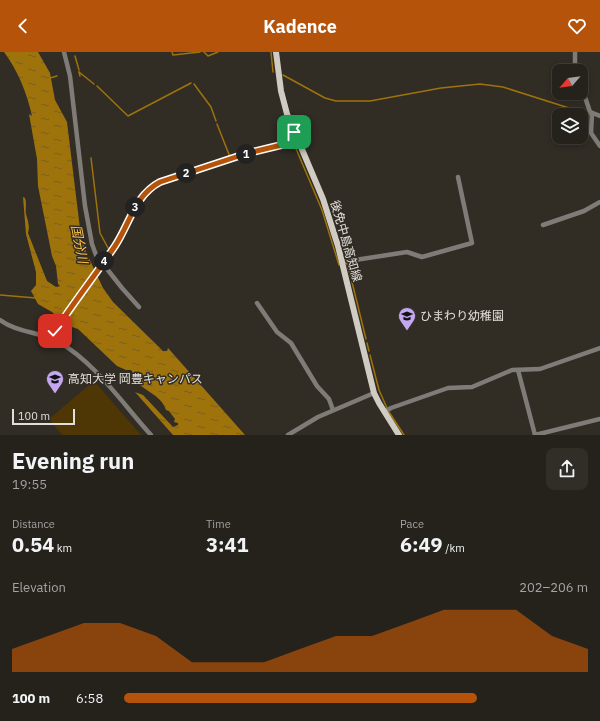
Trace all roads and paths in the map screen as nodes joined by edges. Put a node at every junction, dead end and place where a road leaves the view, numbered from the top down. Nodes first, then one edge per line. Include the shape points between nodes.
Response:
1 (64, 52) edge
2 (276, 52) edge
3 (575, 52) edge
4 (575, 64) edge
5 (587, 100) edge
6 (592, 114) junction
7 (600, 116) edge
8 (298, 141) junction
9 (600, 146) edge
10 (458, 177) dead end
11 (600, 202) edge
12 (543, 225) dead end
13 (342, 262) junction
14 (101, 263) junction
15 (257, 303) dead end
16 (139, 307) dead end
17 (0, 320) edge
18 (52, 339) junction
19 (600, 348) edge
20 (518, 370) junction
21 (374, 393) junction
22 (333, 410) junction
23 (384, 412) junction
24 (600, 419) edge
25 (151, 435) edge
26 (288, 435) edge
27 (399, 435) edge
28 (535, 435) edge

1 - 14 street via 70,76 88,225 96,255
2 - 8 main road, 後免中島高知線 via 281,91
3 - 4 street
5 - 6 street
6 - 7 street
6 - 9 street via 591,133
8 - 13 main road, 後免中島高知線 via 325,205
8 - 14 street via 248,153 156,184 132,212 118,240
10 - 13 street via 472,243 422,257 406,252
11 - 12 street via 584,211
13 - 21 main road, 後免中島高知線
14 - 16 street
14 - 18 street
15 - 22 street via 277,332 291,343
17 - 18 street via 7,325
18 - 25 street via 85,361
19 - 20 street via 540,369
20 - 23 street via 512,370 472,387 442,389
20 - 28 street
21 - 22 street
21 - 23 main road, 後免中島高知線
22 - 26 street
23 - 27 main road, 後免中島高知線
24 - 28 street

